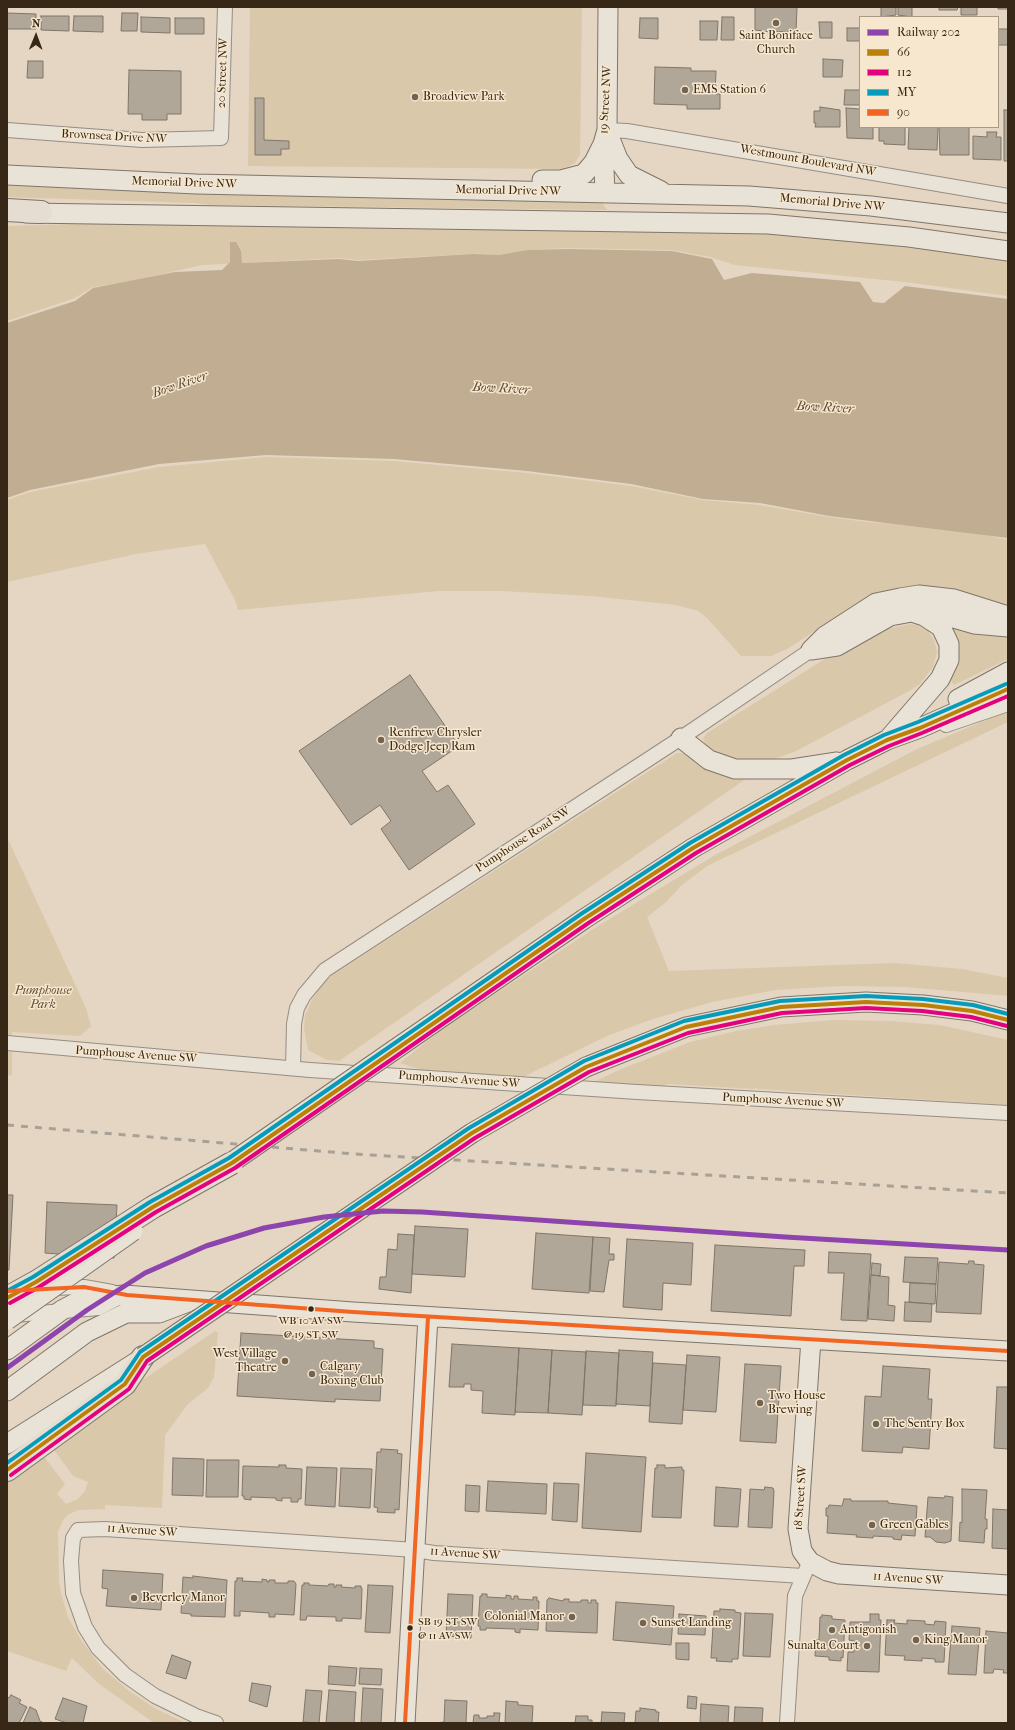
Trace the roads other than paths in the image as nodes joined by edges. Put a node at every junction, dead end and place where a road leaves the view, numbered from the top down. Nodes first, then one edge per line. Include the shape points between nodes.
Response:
1 (225, 7) edge
2 (608, 7) edge
3 (7, 130) edge
4 (605, 137) junction
5 (221, 138) joint
6 (7, 175) edge
7 (196, 184) junction
8 (605, 193) junction
9 (667, 194) junction
10 (1008, 196) edge
11 (7, 210) edge
12 (41, 212) junction
13 (7, 214) edge
14 (664, 222) junction
15 (1008, 223) edge
16 (1008, 251) edge
17 (912, 612) junction
18 (1008, 616) edge
19 (1008, 628) edge
20 (811, 650) junction
21 (1008, 672) edge
22 (1008, 689) edge
23 (1008, 704) edge
24 (920, 728) junction
25 (681, 738) junction
26 (888, 740) junction
27 (847, 760) junction
28 (1006, 1018) edge
29 (7, 1043) edge
30 (292, 1068) junction
31 (1008, 1113) edge
32 (232, 1163) junction
33 (7, 1290) edge
34 (93, 1297) junction
35 (7, 1298) edge
36 (193, 1300) junction
37 (62, 1310) junction
38 (7, 1315) edge
39 (428, 1317) junction
40 (7, 1320) edge
41 (87, 1332) junction
42 (811, 1340) junction
43 (9, 1349) edge
44 (1008, 1352) edge
45 (143, 1357) junction
46 (7, 1391) edge
47 (7, 1444) edge
48 (7, 1470) edge
49 (415, 1550) junction
50 (806, 1569) junction
51 (1008, 1585) edge
52 (216, 1723) edge
53 (405, 1723) edge
54 (787, 1723) edge

1 - 5 street, 20 Street NW
2 - 4 main road, 19 Street NW
3 - 5 street, Brownsea Drive NW via 142,140
4 - 7 main road via 594,162 584,174 561,180 302,176
4 - 8 main road, 19 Street NW
4 - 9 main road via 629,175
4 - 10 street, Westmount Boulevard NW via 628,131
6 - 7 main road, Memorial Drive NW
7 - 8 main road, Memorial Drive NW
8 - 9 main road, Memorial Drive NW
8 - 14 main road via 621,209
9 - 15 main road, Memorial Drive NW via 749,196 871,206
11 - 12 highway
12 - 13 main road
12 - 14 main road
14 - 16 main road via 768,224 909,237
17 - 19 main road via 943,615 974,624
17 - 20 main road via 890,616 838,646
17 - 26 main road via 941,627 949,644 949,660 940,679
18 - 20 main road via 954,599 919,595 906,597 876,603 824,636
20 - 25 street, Pumphouse Road SW
21 - 24 main road via 955,700
22 - 24 main road
23 - 24 street via 946,725
24 - 26 main road
25 - 27 main road via 709,760 735,769 792,769
25 - 30 street, Pumphouse Road SW via 325,970 304,995 297,1008
26 - 27 main road
27 - 32 main road, bridge via 693,848 584,919
28 - 45 main road, bridge via 923,1005 866,1002 782,1007 686,1027 586,1066 472,1133
29 - 30 street, Pumphouse Avenue SW
30 - 31 street, Pumphouse Avenue SW via 637,1092
32 - 35 highway, bridge via 153,1207
32 - 40 main road, bridge
33 - 34 street
34 - 36 main road via 124,1295
34 - 37 main road
34 - 41 main road via 95,1322
36 - 39 main road
36 - 41 main road via 159,1313 126,1313
37 - 38 street
37 - 43 main road
38 - 43 main road via 15,1334
39 - 42 main road
39 - 49 main road
41 - 46 main road
42 - 44 main road
42 - 50 main road, 18 Street SW via 798,1529
45 - 47 main road
45 - 48 highway via 125,1384
49 - 50 street, 11 Avenue SW via 434,1553
49 - 52 street, 11 Avenue SW via 94,1528 78,1530 72,1545 73,1593 85,1627 98,1648 125,1675 155,1696
49 - 53 main road
50 - 51 main road, 11 Avenue SW via 839,1574
50 - 54 street via 795,1596

